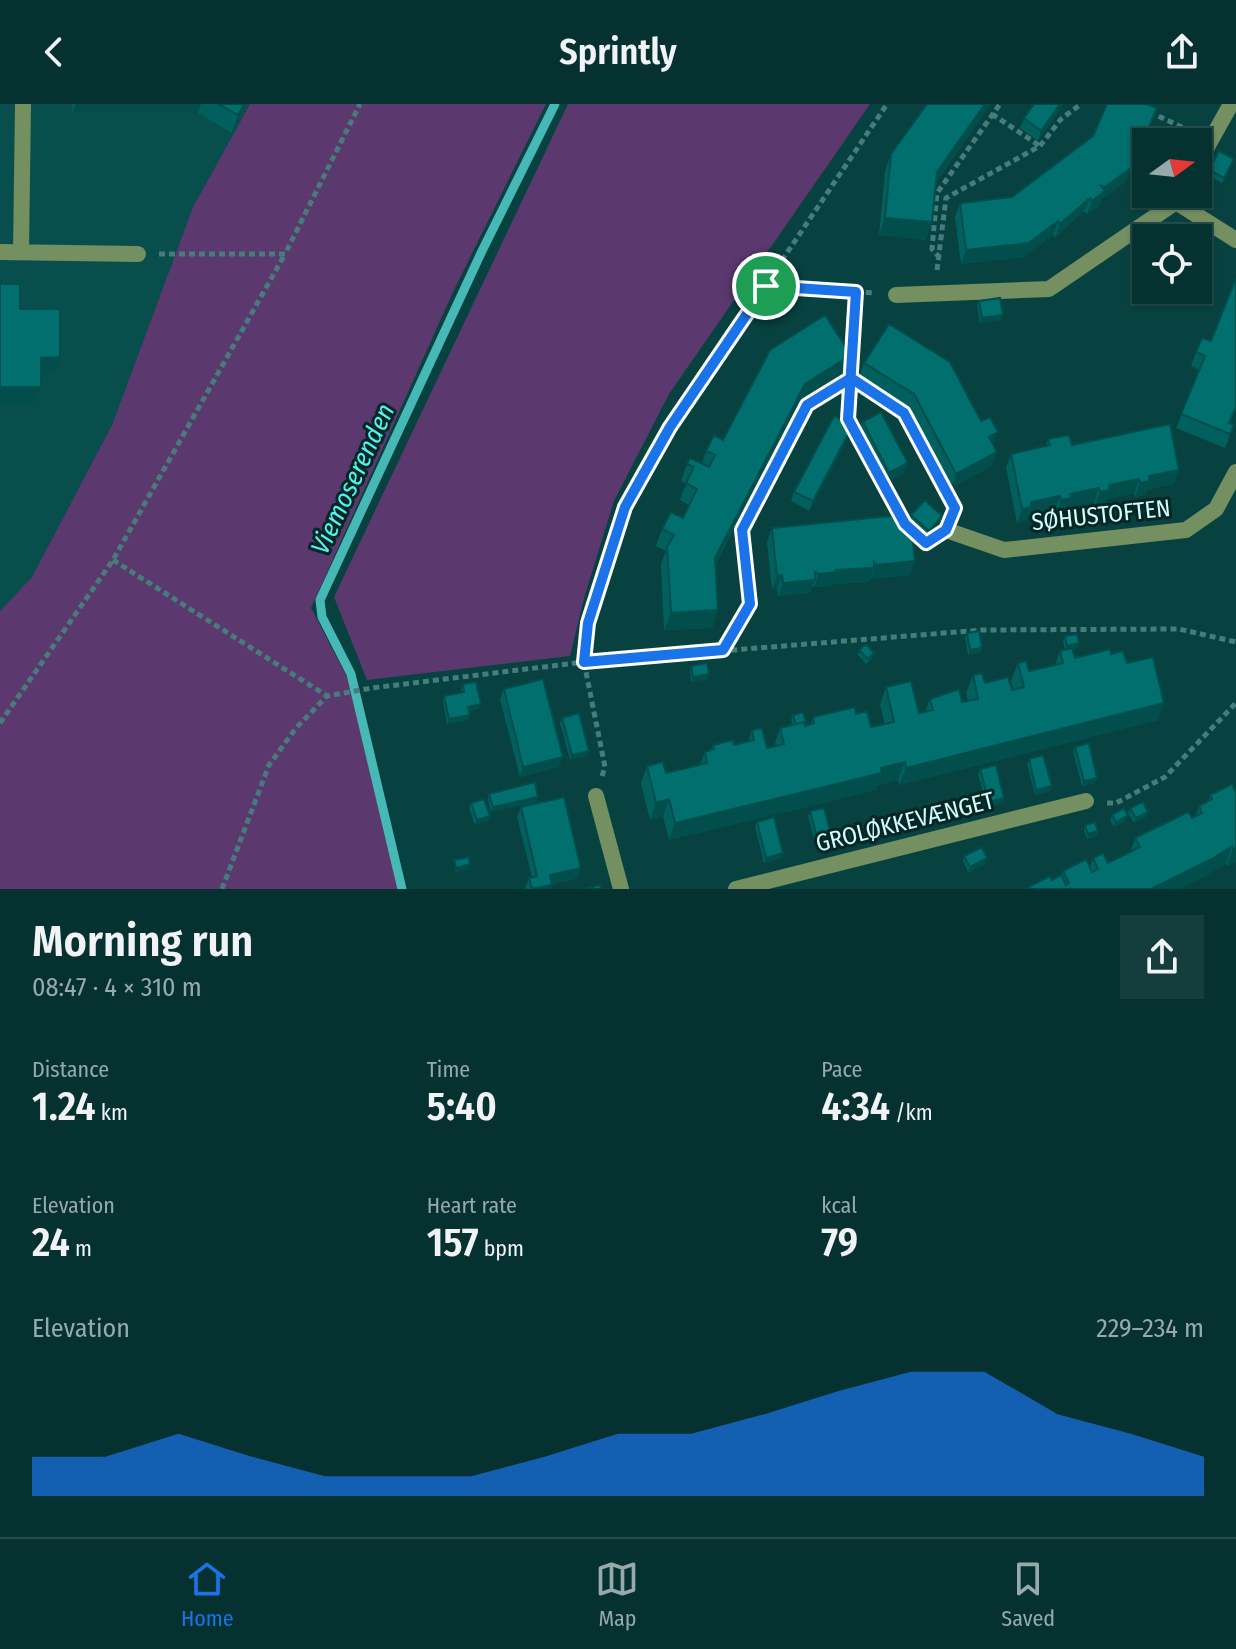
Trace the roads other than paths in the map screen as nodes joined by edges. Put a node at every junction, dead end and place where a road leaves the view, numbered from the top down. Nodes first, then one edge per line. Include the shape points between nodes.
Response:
1 (23, 104) edge
2 (1231, 104) edge
3 (1212, 139) edge
4 (1164, 208) edge
5 (1192, 208) edge
6 (1236, 240) edge
7 (0, 252) edge
8 (21, 252) junction
9 (138, 254) road end
10 (896, 295) road end
11 (1236, 472) edge
12 (946, 530) road end
13 (596, 796) road end
14 (1086, 801) road end
15 (621, 889) edge
16 (736, 889) edge

1 - 8 street
2 - 3 street
4 - 10 street via 1049,289
5 - 6 street
7 - 8 street
8 - 9 street
11 - 12 street, SØHUSTOFTEN via 1216,509 1186,530 1004,550
13 - 15 street
14 - 16 street, GROLØKKEVÆNGET

